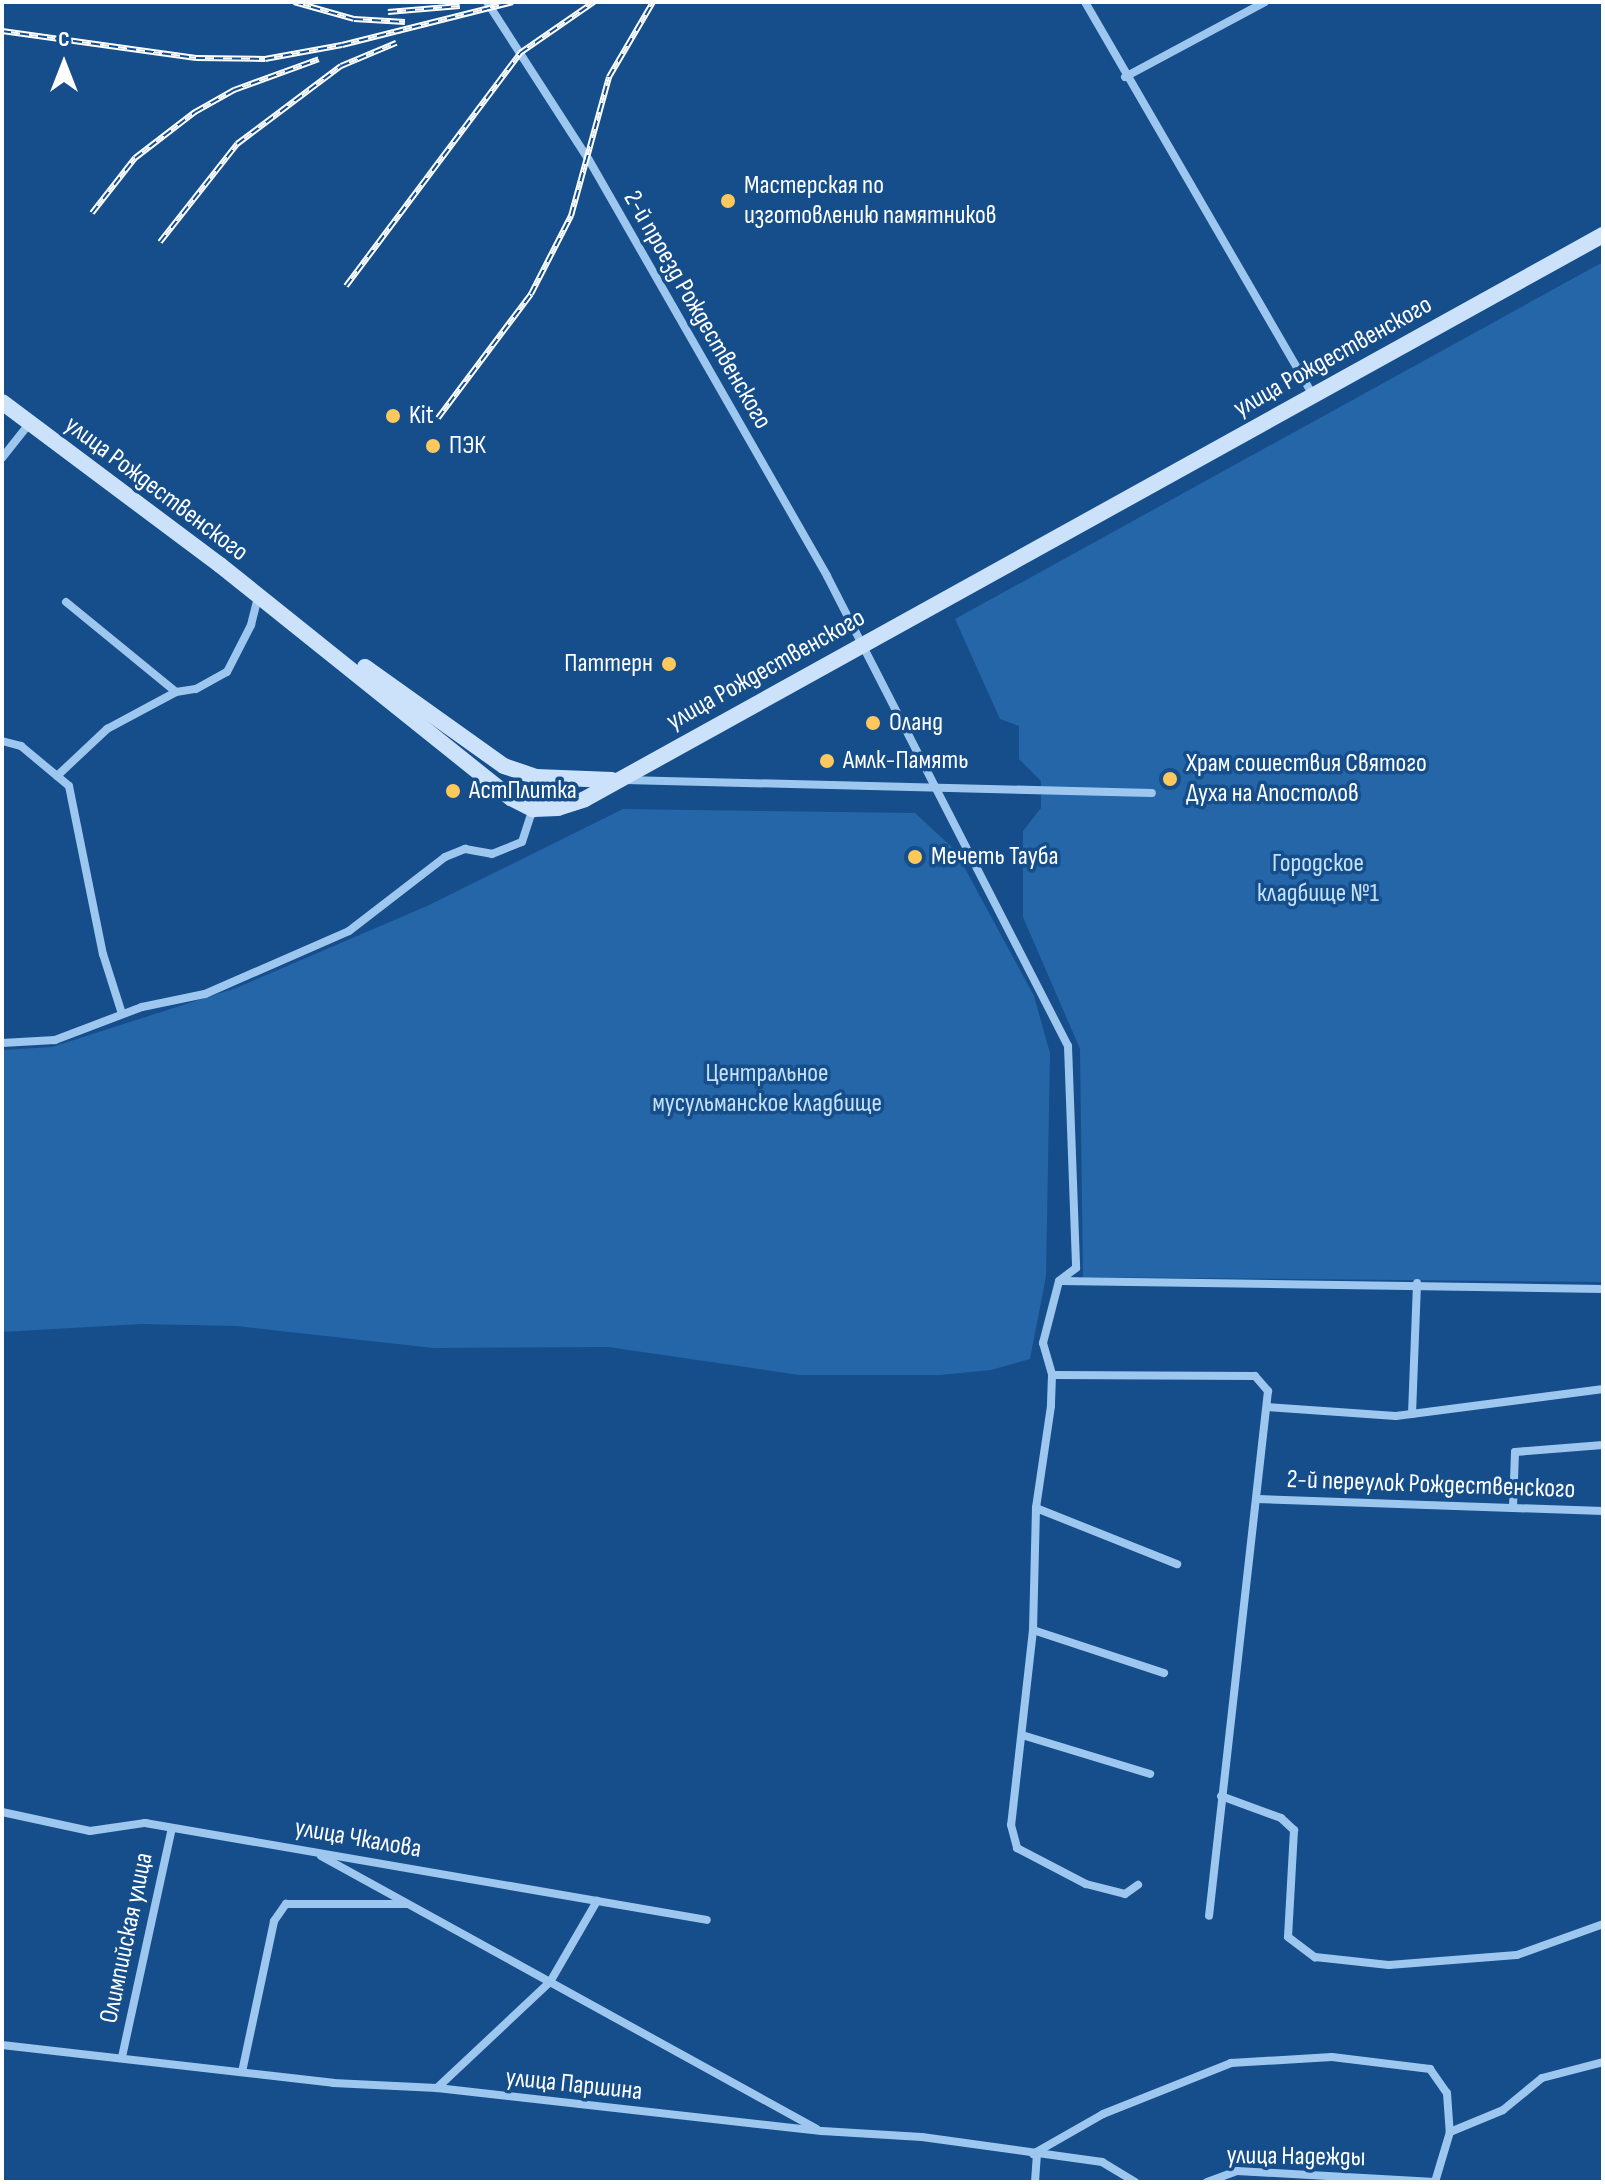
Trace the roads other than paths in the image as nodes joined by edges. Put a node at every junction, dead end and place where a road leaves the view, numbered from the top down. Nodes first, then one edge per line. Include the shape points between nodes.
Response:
1 (487, 2) edge
2 (1085, 2) edge
3 (1265, 2) edge
4 (1125, 77) junction
5 (1603, 235) edge
6 (1314, 395) junction
7 (2, 402) edge
8 (29, 424) junction
9 (2, 458) edge
10 (220, 565) junction
11 (258, 596) junction
12 (66, 602) dead end
13 (861, 646) junction
14 (176, 692) junction
15 (2, 741) edge
16 (57, 776) junction
17 (529, 776) junction
18 (615, 779) junction
19 (935, 789) junction
20 (1152, 793) dead end
21 (511, 798) junction
22 (533, 809) junction
23 (122, 1014) junction
24 (2, 1043) edge
25 (1059, 1281) junction
26 (1417, 1283) junction
27 (1603, 1289) edge
28 (1052, 1375) junction
29 (1603, 1389) edge
30 (1268, 1407) junction
31 (1412, 1414) junction
32 (1603, 1445) edge
33 (1257, 1499) junction
34 (1513, 1507) junction
35 (1036, 1508) junction
36 (1603, 1511) edge
37 (1177, 1564) dead end
38 (1033, 1630) junction
39 (1164, 1673) dead end
40 (1022, 1735) junction
41 (1150, 1774) dead end
42 (1221, 1796) junction
43 (2, 1812) edge
44 (172, 1828) junction
45 (313, 1852) junction
46 (1138, 1885) dead end
47 (597, 1901) junction
48 (409, 1904) junction
49 (1209, 1916) dead end
50 (707, 1920) dead end
51 (1603, 1924) edge
52 (550, 1982) junction
53 (2, 2045) edge
54 (122, 2057) junction
55 (1603, 2062) edge
56 (242, 2072) junction
57 (437, 2088) junction
58 (822, 2131) junction
59 (1450, 2132) junction
60 (1035, 2154) junction
61 (1408, 2181) edge
62 (1035, 2182) edge
63 (1135, 2182) edge
64 (1207, 2182) edge
65 (1435, 2182) edge

1 - 13 street, 2-й проезд Рождественского via 589,160
2 - 4 street
3 - 4 street
4 - 6 street
5 - 6 main road, улица Рождественского
6 - 13 main road, улица Рождественского
7 - 8 main road, улица Рождественского
8 - 9 street
8 - 10 main road, улица Рождественского
10 - 11 main road, улица Рождественского
10 - 17 main road
11 - 14 street via 251,625 227,672 196,689
11 - 21 main road, улица Рождественского
12 - 14 street
13 - 18 main road, улица Рождественского
13 - 19 street, 2-й проезд Рождественского
14 - 16 street via 107,729
15 - 16 street via 21,746
16 - 23 street via 69,786 103,954
17 - 18 main road
17 - 21 main road via 513,777
17 - 22 main road via 538,796
18 - 19 street
18 - 22 main road, улица Рождественского via 585,799
19 - 20 street
19 - 25 street, 2-й проезд Рождественского via 1068,1046 1076,1268
21 - 22 main road, улица Рождественского
22 - 23 street via 522,842 492,854 465,849 445,857 349,931 205,994
23 - 24 street via 55,1040
25 - 26 street
25 - 28 street via 1043,1343
26 - 27 street
26 - 31 street
28 - 30 street via 1255,1376 1268,1391
28 - 35 street
29 - 31 street
30 - 31 street via 1360,1417
30 - 33 street
32 - 34 street via 1515,1452
33 - 34 street, 2-й переулок Рождественского
33 - 42 street
34 - 36 street, 2-й переулок Рождественского
35 - 37 street
35 - 38 street
38 - 39 street
38 - 40 street
40 - 41 street
40 - 46 street via 1011,1825 1017,1848 1108,1892 1125,1894
42 - 49 street
42 - 51 street via 1281,1818 1294,1830 1288,1937 1315,1957 1389,1965 1517,1955
43 - 44 street, улица Чкалова via 90,1831 145,1823
44 - 45 street, улица Чкалова
44 - 54 street, Олимпийская улица
45 - 47 street, улица Чкалова
45 - 48 street
47 - 50 street, улица Чкалова
47 - 52 street
48 - 52 street
48 - 56 street via 286,1904 274,1921
52 - 57 street
52 - 58 street
53 - 54 street, улица Паршина
54 - 56 street, улица Паршина
55 - 59 street via 1542,2078 1503,2110
56 - 57 street, улица Паршина via 385,2088
57 - 58 street, улица Паршина
58 - 60 street, улица Паршина via 922,2137
59 - 60 street via 1447,2093 1430,2069 1332,2057 1231,2063 1103,2114
59 - 65 street
60 - 62 street
60 - 63 street, улица Паршина via 1102,2162
61 - 64 street, улица Надежды via 1237,2171
61 - 65 street, улица Надежды

